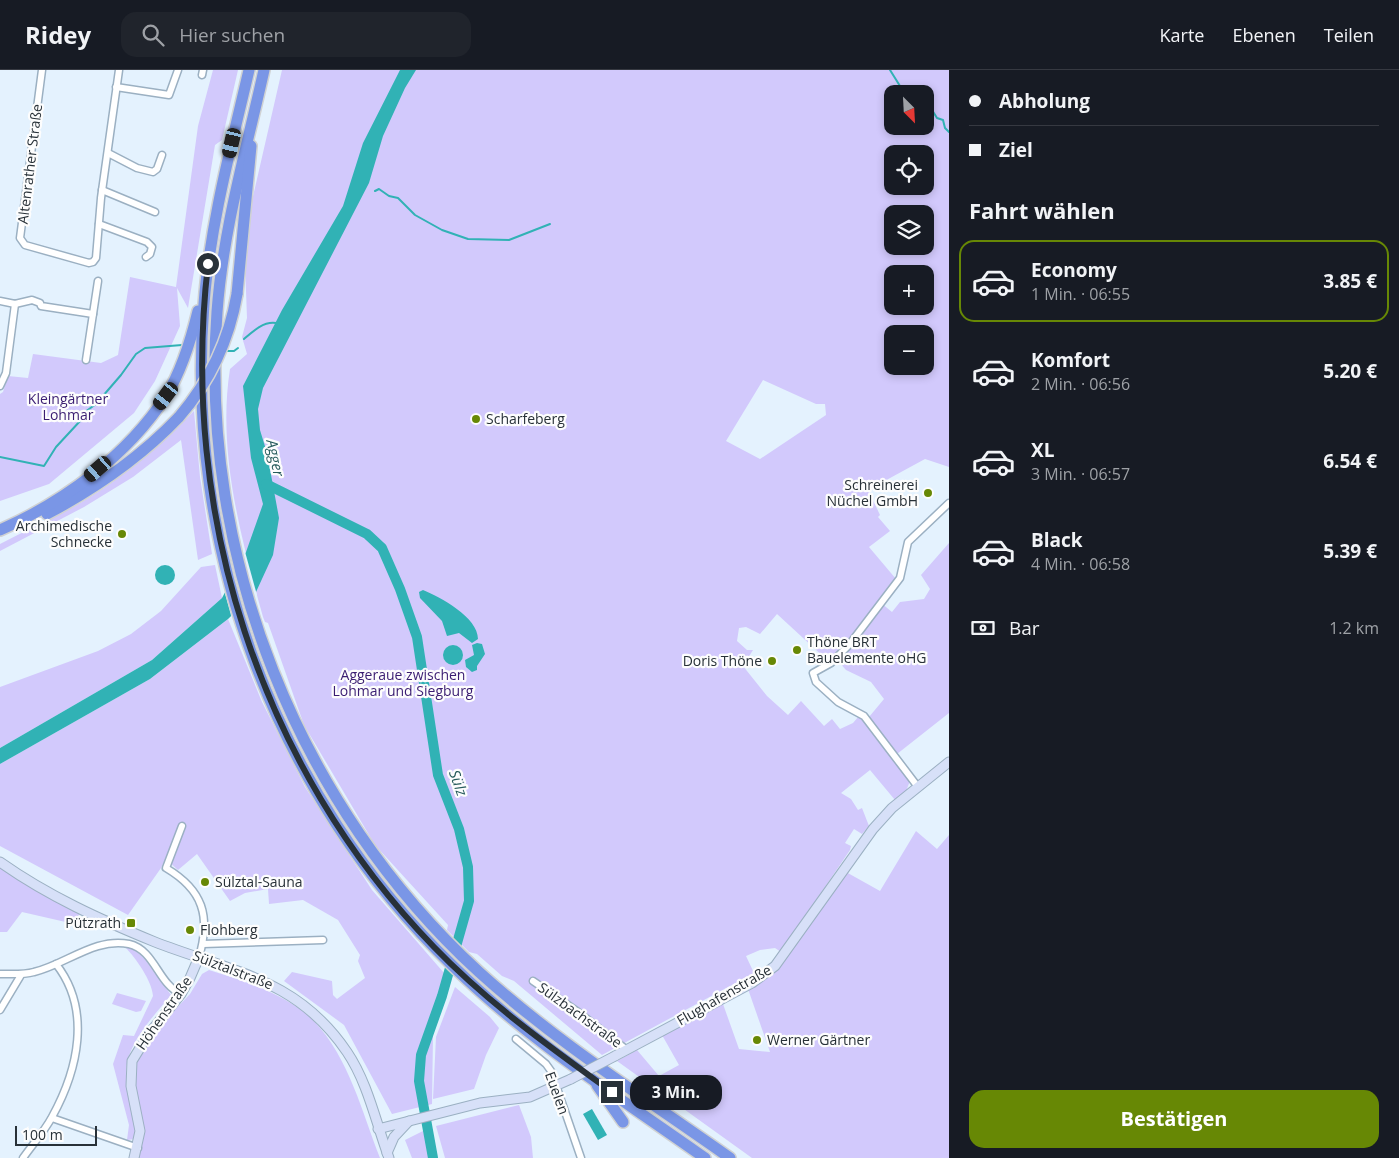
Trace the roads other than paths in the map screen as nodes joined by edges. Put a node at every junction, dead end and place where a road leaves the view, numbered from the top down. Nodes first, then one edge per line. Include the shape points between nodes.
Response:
1 (42, 70) edge
2 (119, 70) edge
3 (178, 70) edge
4 (250, 70) edge
5 (264, 70) edge
6 (116, 87) junction
7 (255, 112) junction
8 (108, 152) junction
9 (162, 155) dead end
10 (102, 190) junction
11 (155, 212) dead end
12 (99, 224) junction
13 (146, 257) dead end
14 (98, 281) dead end
15 (205, 285) junction
16 (0, 301) edge
17 (15, 304) junction
18 (93, 314) junction
19 (86, 360) dead end
20 (0, 386) edge
21 (949, 503) edge
22 (16, 526) junction
23 (1, 533) edge
24 (949, 762) edge
25 (918, 787) junction
26 (182, 826) dead end
27 (0, 862) edge
28 (323, 940) dead end
29 (203, 944) junction
30 (199, 957) junction
31 (56, 964) junction
32 (0, 974) edge
33 (21, 975) junction
34 (533, 981) dead end
35 (181, 994) junction
36 (0, 1010) edge
37 (516, 1039) dead end
38 (627, 1050) junction
39 (592, 1078) junction
40 (557, 1087) junction
41 (52, 1118) junction
42 (413, 1120) junction
43 (622, 1122) dead end
44 (378, 1129) junction
45 (138, 1148) junction
46 (388, 1156) edge
47 (23, 1158) edge
48 (134, 1158) edge
49 (581, 1158) edge
50 (705, 1158) edge
51 (730, 1158) edge

1 - 12 street, Altenrather Straße via 20,238 25,245 89,263 96,258
2 - 6 street
3 - 6 street via 169,95
4 - 15 highway via 220,195
5 - 7 highway
6 - 8 street
7 - 22 highway, bridge via 237,294 230,328 218,360 179,417 148,447 62,506
7 - 51 highway via 226,233 216,319 218,442 232,534 258,632 303,738 341,806 386,870 436,929 477,970 544,1026
8 - 9 street via 137,168 153,172
8 - 10 street
10 - 11 street
10 - 12 street
12 - 13 street via 147,242 152,247
14 - 18 street
15 - 22 highway via 185,356 166,396 153,414 87,479
15 - 39 highway via 202,414 210,493 227,575 247,643 278,720 314,790 369,871 432,946 470,983
16 - 17 street
17 - 18 street via 32,300 41,306
17 - 20 street via 6,373
18 - 19 street
21 - 25 street via 908,542 900,578 849,646 831,663 812,673 816,682 838,702 864,716
22 - 23 highway
24 - 25 main road, Flughafenstraße
25 - 38 main road, Flughafenstraße via 873,828 775,966 752,983
26 - 29 street via 166,868 191,886 201,904
27 - 30 main road, Sülztalstraße via 80,910
28 - 29 street
29 - 30 street
30 - 35 main road, Höhenstraße
30 - 44 main road, Sülztalstraße via 271,983 313,1012 336,1037 354,1065
31 - 33 street
31 - 35 street via 98,946 130,944 148,956 168,985
31 - 41 street via 64,974 77,1007 79,1039 73,1065
32 - 33 street
33 - 36 street
34 - 38 street, Sülzbachstraße
35 - 45 main road, Höhenstraße via 148,1034 132,1061 131,1086 140,1131
37 - 40 street, Euelen via 546,1064
38 - 40 main road, Flughafenstraße, bridge
39 - 43 highway
39 - 50 highway
40 - 42 main road, Flughafenstraße via 530,1097 480,1103
40 - 49 street, Euelen
41 - 45 street
41 - 47 street
42 - 44 main road
42 - 46 main road via 394,1137
44 - 46 main road, Sülztalstraße
45 - 48 main road, Höhenstraße

